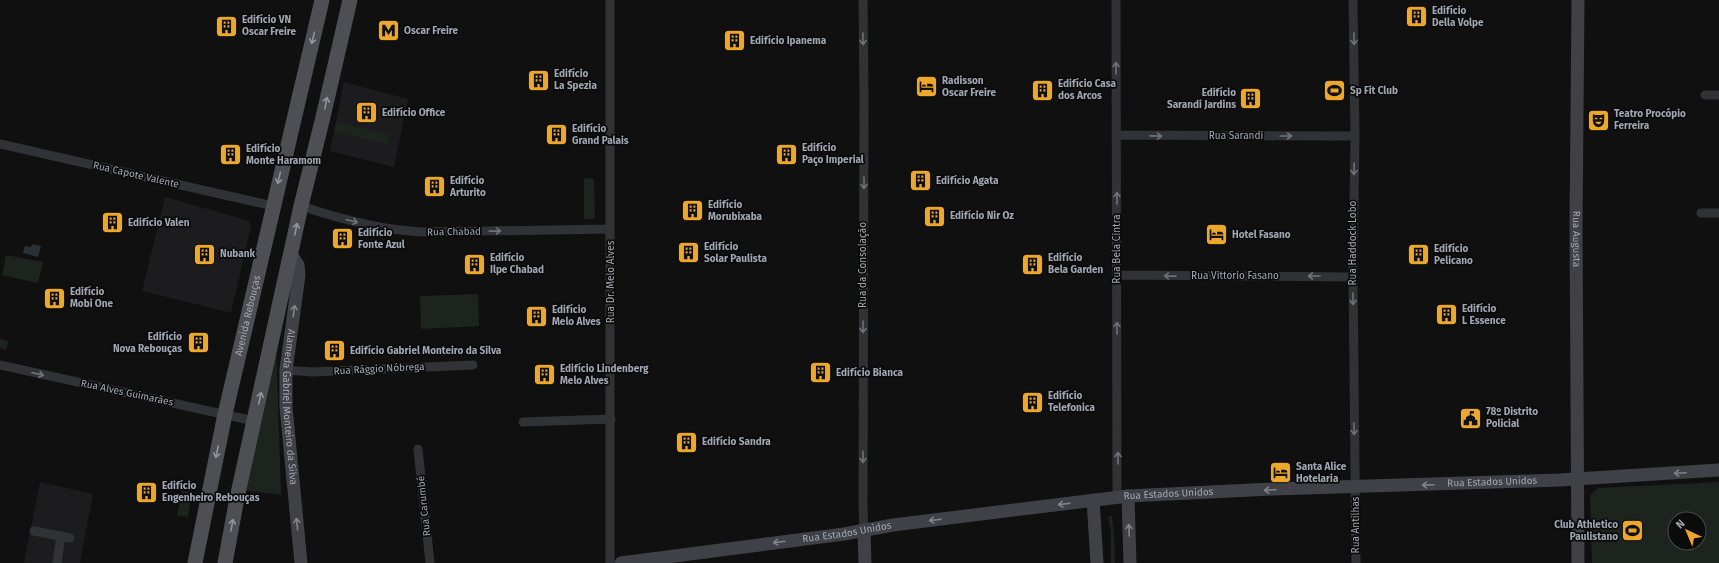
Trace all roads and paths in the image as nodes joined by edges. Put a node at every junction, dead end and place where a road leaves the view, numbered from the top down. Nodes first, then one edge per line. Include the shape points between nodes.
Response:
1 (322, 0) edge
2 (350, 0) edge
3 (610, 0) edge
4 (863, 0) edge
5 (1116, 0) edge
6 (1353, 0) edge
7 (1578, 0) edge
8 (1705, 95) dead end
9 (1719, 95) edge
10 (1117, 135) junction
11 (1355, 136) junction
12 (0, 144) edge
13 (273, 206) junction
14 (301, 206) junction
15 (1700, 213) dead end
16 (1719, 213) edge
17 (610, 229) junction
18 (291, 254) junction
19 (1117, 275) junction
20 (1353, 277) junction
21 (0, 365) edge
22 (473, 365) dead end
23 (286, 370) junction
24 (225, 414) junction
25 (611, 419) junction
26 (254, 421) junction
27 (523, 422) dead end
28 (418, 449) dead end
29 (1719, 470) edge
30 (1579, 479) junction
31 (1356, 487) junction
32 (1123, 497) junction
33 (1093, 500) junction
34 (864, 530) junction
35 (34, 531) dead end
36 (57, 563) edge
37 (195, 563) edge
38 (225, 563) edge
39 (301, 563) edge
40 (430, 563) edge
41 (610, 563) edge
42 (621, 563) edge
43 (865, 563) edge
44 (1097, 563) edge
45 (1130, 563) edge
46 (1356, 563) edge
47 (1578, 563) edge

1 -> 13 main road, Avenida Rebouças
14 -> 2 main road
3 - 17 street, Rua Dr. Melo Alves
4 -> 34 street, Rua da Consolação
10 -> 5 street, Rua Bela Cintra
6 -> 11 street, Rua Haddock Lobo
7 - 30 main road, Rua Augusta via 1576,226
8 - 9 street
10 -> 11 street, Rua Sarandi
19 -> 10 street, Rua Bela Cintra
11 -> 20 street, Rua Haddock Lobo
12 - 13 street, Rua Capote Valente
13 - 24 main road, Avenida Rebouças
14 -> 17 street, Rua Chabad via 366,224 404,231
18 -> 14 main road
15 - 16 street
17 - 25 street, Rua Dr. Melo Alves
23 -> 18 main road, Alameda Gabriel Monteiro da Silva via 299,274 298,264
26 -> 18 main road
20 -> 19 street, Rua Vittorio Fasano
32 -> 19 street, Rua Bela Cintra
20 -> 31 street, Rua Haddock Lobo
21 -> 24 street, Rua Alves Guimarães
22 - 23 street, Rua Rággio Nóbrega via 312,372
39 -> 23 main road, Alameda Gabriel Monteiro da Silva via 286,407
24 - 26 street, Rua Alves Guimarães
24 -> 37 main road, Avenida Rebouças
25 - 27 street
25 - 41 street, Rua Dr. Melo Alves
38 -> 26 main road
28 - 40 street, Rua Carumbé
29 -> 30 main road, Rua Estados Unidos
30 -> 31 main road, Rua Estados Unidos
30 - 47 main road, Rua Augusta
31 -> 32 main road, Rua Estados Unidos
31 - 46 street, Rua Antilhas
32 - 33 main road, Rua Estados Unidos
45 -> 32 main road
33 -> 34 main road, Rua Estados Unidos
33 - 44 main road
34 -> 42 main road, Rua Estados Unidos
34 - 43 main road
35 - 36 street via 66,537

